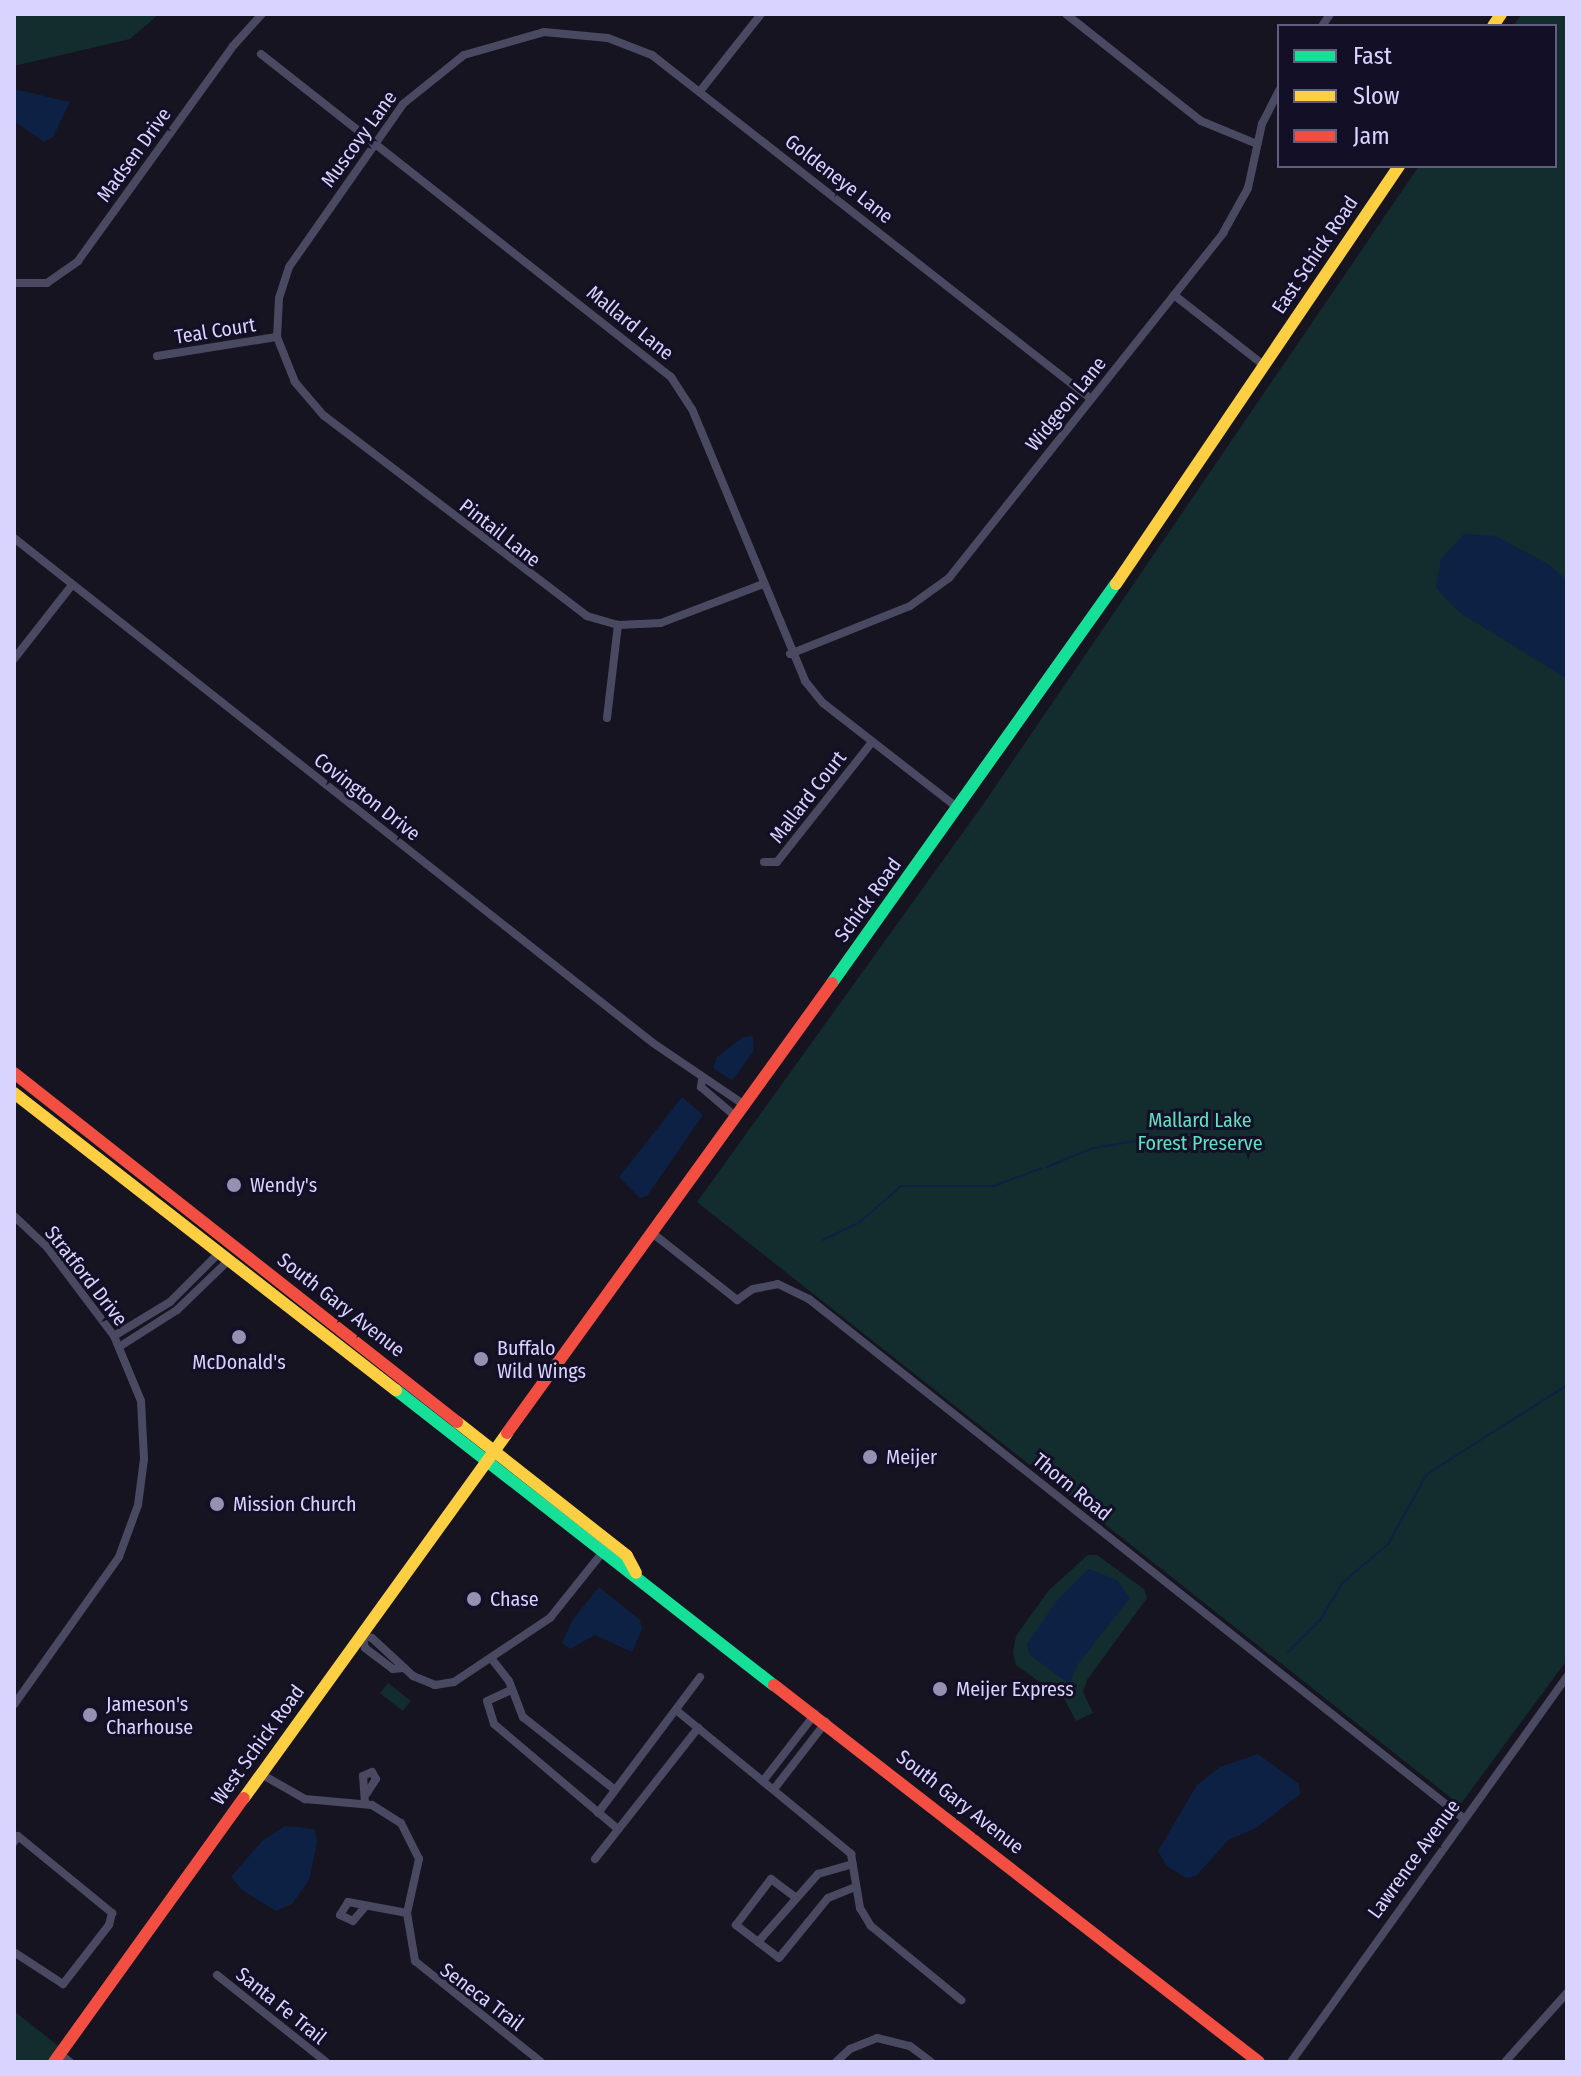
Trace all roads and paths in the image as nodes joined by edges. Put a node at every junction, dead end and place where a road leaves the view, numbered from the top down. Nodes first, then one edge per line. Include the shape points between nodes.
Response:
1 (262, 14) edge
2 (761, 14) edge
3 (1066, 14) edge
4 (544, 32) joint
5 (261, 54) dead end
6 (701, 90) junction
7 (1277, 95) edge
8 (375, 143) junction
9 (1257, 144) junction
10 (1398, 168) edge
11 (14, 283) edge
12 (1174, 295) junction
13 (277, 337) junction
14 (157, 356) dead end
15 (1265, 366) junction
16 (1091, 399) junction
17 (14, 538) edge
18 (763, 584) junction
19 (72, 585) junction
20 (618, 625) junction
21 (790, 654) junction
22 (14, 659) edge
23 (607, 718) dead end
24 (872, 742) junction
25 (959, 809) junction
26 (764, 862) dead end
27 (14, 1073) edge
28 (702, 1080) junction
29 (14, 1093) edge
30 (743, 1104) junction
31 (735, 1116) junction
32 (14, 1216) edge
33 (651, 1232) junction
34 (223, 1257) junction
35 (114, 1336) junction
36 (119, 1347) junction
37 (494, 1451) junction
38 (484, 1464) junction
39 (601, 1554) junction
40 (636, 1573) junction
41 (362, 1635) junction
42 (491, 1658) junction
43 (1567, 1676) edge
44 (700, 1677) dead end
45 (511, 1690) junction
46 (14, 1705) edge
47 (676, 1710) junction
48 (820, 1718) junction
49 (698, 1728) junction
50 (261, 1774) junction
51 (763, 1781) junction
52 (774, 1789) junction
53 (615, 1790) junction
54 (367, 1793) dead end
55 (365, 1804) junction
56 (598, 1813) junction
57 (1463, 1818) junction
58 (618, 1829) junction
59 (15, 1837) edge
60 (595, 1859) dead end
61 (853, 1864) junction
62 (855, 1887) junction
63 (795, 1897) junction
64 (365, 1907) dead end
65 (407, 1913) junction
66 (758, 1942) junction
67 (14, 1952) edge
68 (217, 1975) dead end
69 (1567, 1993) edge
70 (961, 2000) dead end
71 (61, 2059) edge
72 (326, 2062) edge
73 (541, 2062) edge
74 (836, 2062) edge
75 (931, 2062) edge
76 (1259, 2062) edge
77 (1291, 2062) edge
78 (1505, 2062) edge

1 - 11 street, Madsen Drive via 233,46 78,261 47,283
2 - 6 street
3 - 9 street via 1201,121
4 - 6 street, Goldeneye Lane via 583,33 629,44
4 - 8 street, Muscovy Lane via 487,44 444,66 414,92
5 - 8 street, Mallard Lane
6 - 16 street, Goldeneye Lane
7 - 9 street, Widgeon Lane
8 - 13 street, Muscovy Lane via 289,267 279,298
8 - 18 street, Mallard Lane via 671,377 692,409
9 - 12 street, Widgeon Lane via 1248,188 1235,216
10 - 15 main road, East Schick Road
12 - 15 street
12 - 16 street, Widgeon Lane
13 - 14 street, Teal Court
13 - 20 street, Pintail Lane via 295,382 324,416 563,603
15 - 25 main road, Schick Road
16 - 21 street, Widgeon Lane via 940,587 910,606
17 - 19 street, Covington Drive
18 - 20 street, Pintail Lane via 668,621
18 - 21 street, Mallard Lane
19 - 22 street
19 - 28 street, Covington Drive
20 - 23 street
21 - 24 street, Mallard Lane via 823,703
24 - 25 street, Mallard Lane
24 - 26 street, Mallard Court via 777,862
25 - 30 main road, Schick Road
27 - 37 main road, South Gary Avenue
28 - 30 street, Covington Drive
28 - 31 street, Covington Drive via 701,1087
29 - 34 main road, South Gary Avenue
30 - 31 main road, Schick Road
31 - 33 main road, Schick Road
32 - 35 street, Stratford Drive via 47,1247
33 - 37 main road, Schick Road
33 - 57 street, Thorn Road via 737,1300 753,1289 778,1284 809,1299
34 - 35 street via 170,1302
34 - 36 street via 177,1310
34 - 38 main road, South Gary Avenue
35 - 36 street, Stratford Drive
36 - 46 street, Stratford Drive via 142,1410 144,1459 132,1526 103,1584
37 - 38 main road, West Schick Road
37 - 40 main road, South Gary Avenue via 627,1556
38 - 39 main road, South Gary Avenue
38 - 41 main road, West Schick Road
39 - 40 main road, South Gary Avenue
39 - 42 street via 550,1618
40 - 48 main road, South Gary Avenue
41 - 42 street via 403,1668 435,1685 454,1682
41 - 50 main road, West Schick Road
42 - 45 street
43 - 57 street, Lawrence Avenue
44 - 47 street
45 - 53 street via 523,1717
45 - 56 street via 487,1701 494,1724
47 - 49 street
47 - 53 street
48 - 51 street
48 - 52 street
48 - 76 main road, South Gary Avenue
49 - 51 street
49 - 58 street
50 - 55 street, Seneca Trail via 305,1799
50 - 71 main road, West Schick Road
51 - 52 street
52 - 61 street via 829,1833
53 - 56 street
54 - 55 street
55 - 65 street, Seneca Trail via 392,1816 414,1843 419,1859
56 - 58 street
57 - 77 street, Lawrence Avenue
58 - 60 street
59 - 67 street via 112,1913 109,1925 63,1984
61 - 62 street
61 - 63 street via 826,1869
62 - 66 street via 828,1898 779,1958
62 - 70 street via 871,1926
63 - 66 street
63 - 66 street via 771,1879 736,1925
64 - 65 street
65 - 73 street, Seneca Trail via 409,1949 426,1975
68 - 72 street, Santa Fe Trail
69 - 78 street
74 - 75 street via 850,2049 877,2038 910,2046

